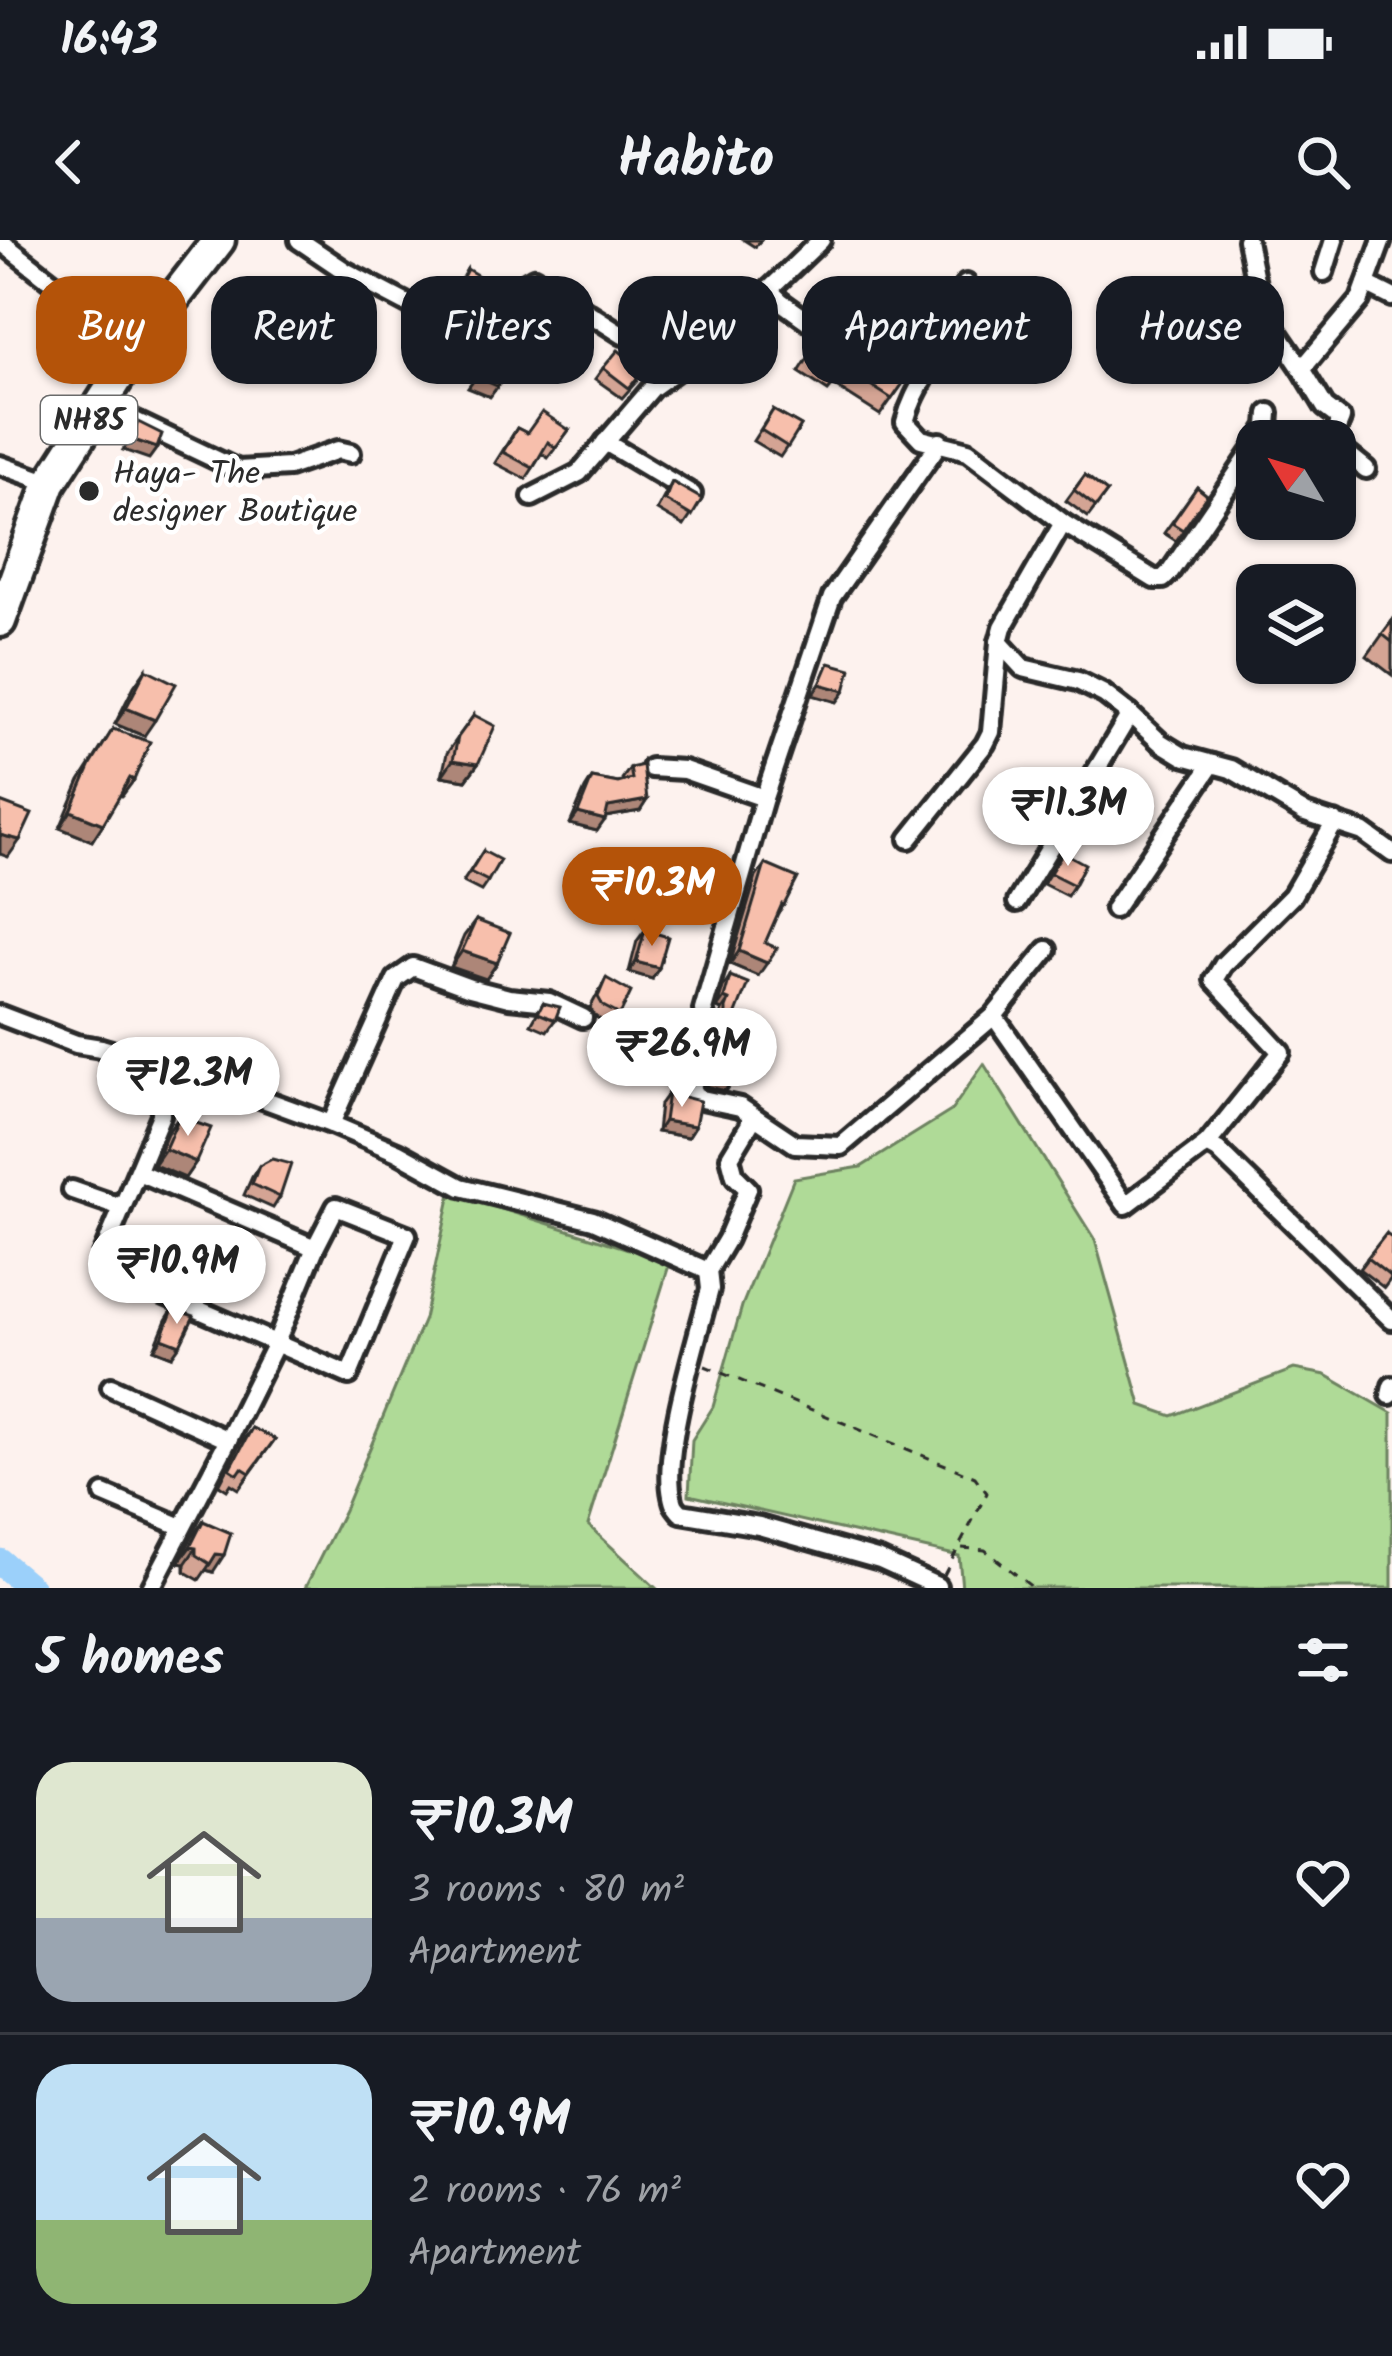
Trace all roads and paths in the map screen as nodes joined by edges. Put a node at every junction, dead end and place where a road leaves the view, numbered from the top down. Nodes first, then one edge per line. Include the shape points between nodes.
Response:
1 (220, 240) edge
2 (299, 240) edge
3 (820, 240) edge
4 (1247, 240) edge
5 (1334, 240) edge
6 (1382, 240) edge
7 (0, 241) edge
8 (1324, 272) dead end
9 (45, 276) edge
10 (187, 282) edge
11 (778, 282) edge
12 (1366, 284) junction
13 (778, 297) edge
14 (1392, 297) edge
15 (802, 318) edge
16 (618, 332) edge
17 (1302, 369) junction
18 (112, 384) edge
19 (658, 384) edge
20 (915, 384) edge
21 (99, 404) junction
22 (1269, 413) dead end
23 (1268, 420) edge
24 (1341, 420) edge
25 (605, 442) junction
26 (940, 442) junction
27 (351, 453) dead end
28 (1356, 461) edge
29 (0, 465) edge
30 (1366, 469) dead end
31 (1236, 474) edge
32 (50, 483) junction
33 (532, 497) dead end
34 (697, 498) edge
35 (1063, 523) junction
36 (7, 576) edge
37 (0, 621) edge
38 (999, 642) junction
39 (1130, 714) junction
40 (1212, 764) junction
41 (651, 768) dead end
42 (764, 798) junction
43 (1335, 823) junction
44 (909, 839) dead end
45 (1392, 853) edge
46 (1017, 902) dead end
47 (1114, 909) dead end
48 (1046, 950) dead end
49 (0, 1015) edge
50 (994, 1016) junction
51 (583, 1018) dead end
52 (101, 1048) junction
53 (750, 1116) junction
54 (331, 1124) junction
55 (1208, 1144) junction
56 (138, 1172) junction
57 (72, 1190) dead end
58 (121, 1207) junction
59 (315, 1248) junction
60 (708, 1271) junction
61 (1392, 1321) edge
62 (275, 1345) junction
63 (692, 1361) junction
64 (111, 1387) dead end
65 (228, 1440) junction
66 (104, 1494) dead end
67 (182, 1527) junction
68 (960, 1548) junction
69 (937, 1586) edge
70 (151, 1588) edge
71 (1033, 1588) edge

1 - 10 highway, NH85
2 - 16 street via 465,345 477,342 497,300 534,278
3 - 11 street
4 - 17 street via 1261,309
5 - 8 street
6 - 12 street
7 - 9 street
12 - 14 street
12 - 17 street
13 - 15 street
17 - 24 street
18 - 21 highway, NH85
19 - 25 street
20 - 26 street via 905,422 921,439
21 - 27 street via 238,470
21 - 32 highway, NH85
22 - 23 street
25 - 33 street via 579,473
25 - 34 street
26 - 35 street via 968,452
26 - 42 street via 832,597
28 - 30 street
29 - 32 street
31 - 35 street via 1163,579
32 - 36 highway, NH85
35 - 38 street
36 - 37 highway, NH85
38 - 39 street via 1023,668 1078,681
38 - 44 street via 991,732
39 - 40 street via 1160,742
39 - 46 street
40 - 43 street
40 - 47 street
41 - 42 street via 684,770
42 - 53 street via 691,1085 702,1099
43 - 45 street
43 - 55 street via 1292,896 1214,980 1281,1052
48 - 50 street
49 - 52 street
50 - 53 street via 841,1146 794,1144
50 - 55 street via 1126,1205
51 - 54 street via 549,1002 404,971
52 - 54 street
52 - 56 street via 161,1092 161,1115
53 - 60 street via 730,1157 748,1190
54 - 60 street via 461,1187 592,1220
55 - 61 street
56 - 58 street
56 - 59 street
57 - 58 street
58 - 62 street via 103,1268
59 - 62 street
59 - 62 street via 336,1207 407,1235 349,1375
60 - 63 street
62 - 65 street
63 - 68 path via 975,1477 987,1493
63 - 69 street via 673,1442 671,1494 681,1513 880,1560
64 - 65 street
65 - 67 street
66 - 67 street
67 - 70 street
68 - 69 path
68 - 71 path via 985,1550

